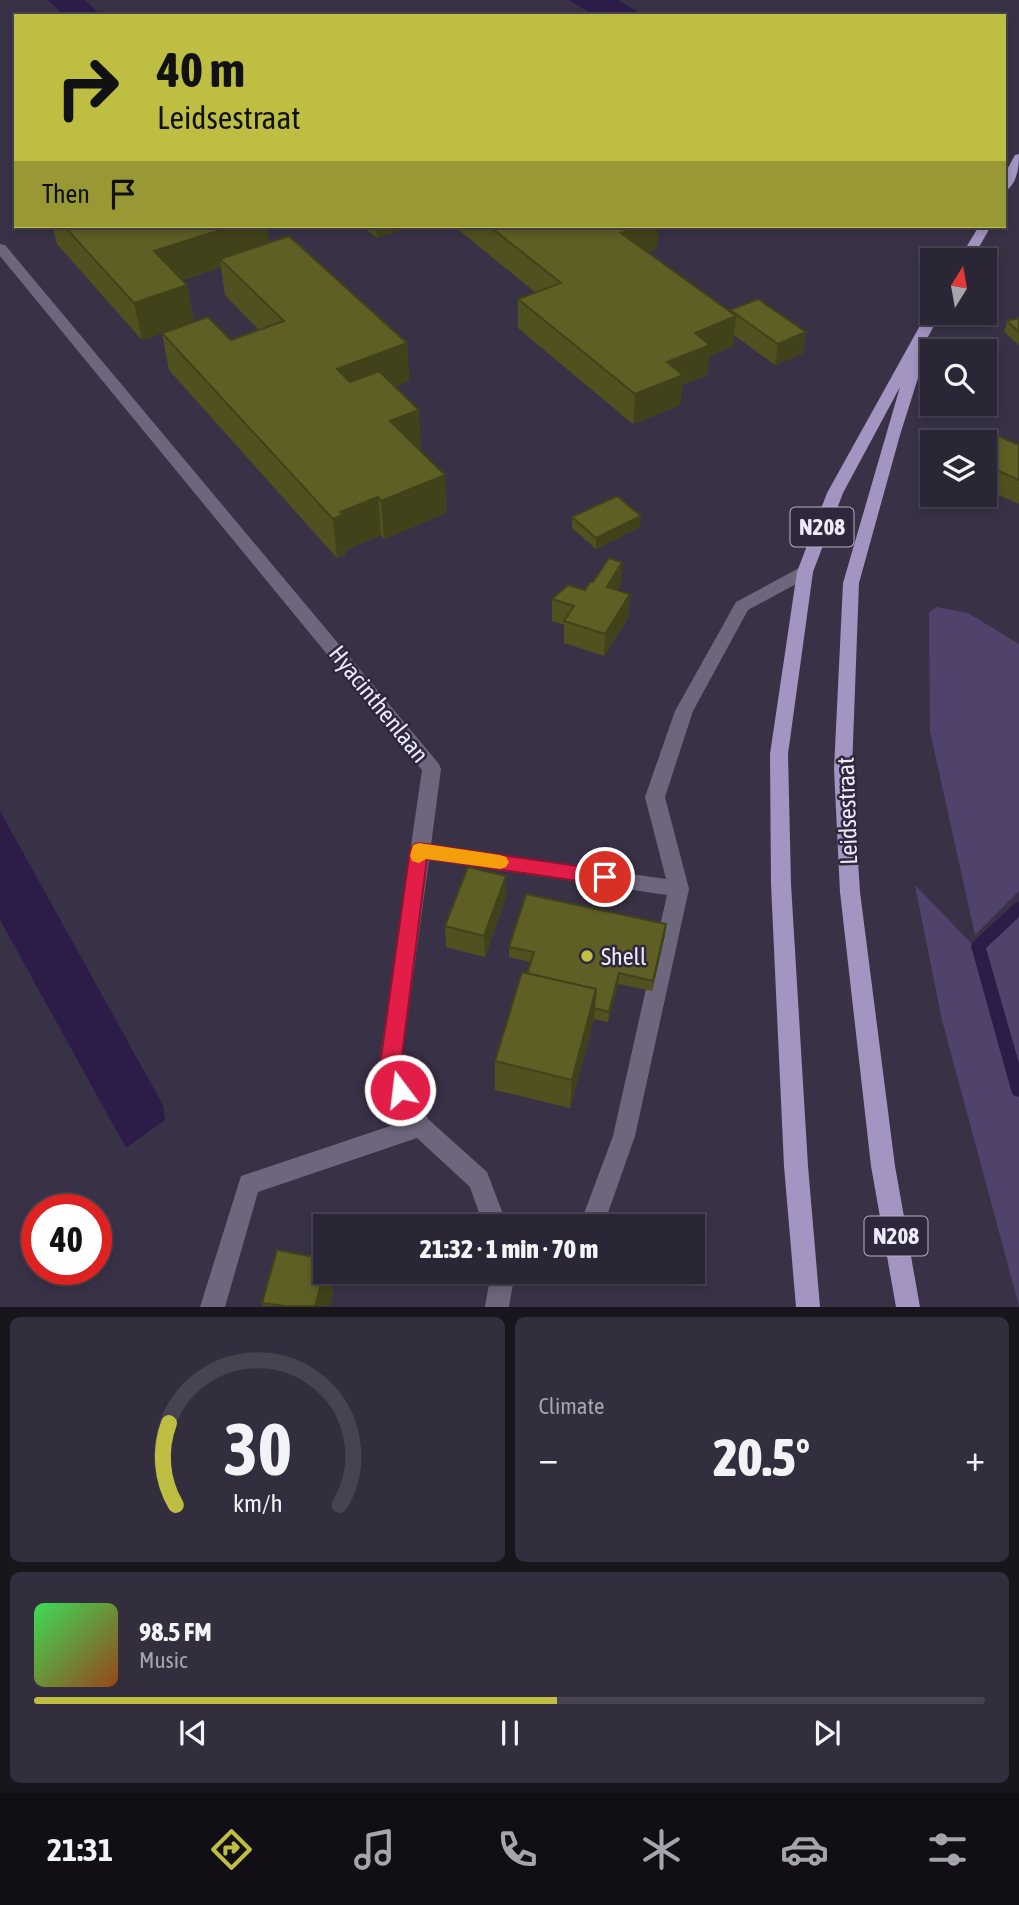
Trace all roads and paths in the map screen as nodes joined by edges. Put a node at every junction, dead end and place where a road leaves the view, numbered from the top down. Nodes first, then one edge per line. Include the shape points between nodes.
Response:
1 (1019, 158) edge
2 (1006, 184) edge
3 (984, 228) edge
4 (0, 248) edge
5 (972, 248) edge
6 (928, 326) edge
7 (929, 326) edge
8 (805, 572) junction
9 (419, 850) junction
10 (680, 889) junction
11 (420, 1126) junction
12 (491, 1214) edge
13 (596, 1214) edge
14 (501, 1284) edge
15 (212, 1307) edge
16 (497, 1307) edge
17 (808, 1307) edge
18 (908, 1307) edge

1 - 2 main road
3 - 5 main road
4 - 9 street, Hyacinthenlaan via 432,769
6 - 8 main road, Leidsestraat / N208 via 835,493
7 - 18 main road, Leidsestraat / N208 via 892,436 851,583 843,769 854,919 884,1166
8 - 10 street via 742,606 684,711 655,797
8 - 17 main road, Leidsestraat / N208 via 779,754 780,884
9 - 10 street
9 - 11 street, Hyacinthenlaan via 389,1072
10 - 13 street via 624,1136
11 - 12 street via 479,1180
11 - 15 street via 249,1184
14 - 16 street

